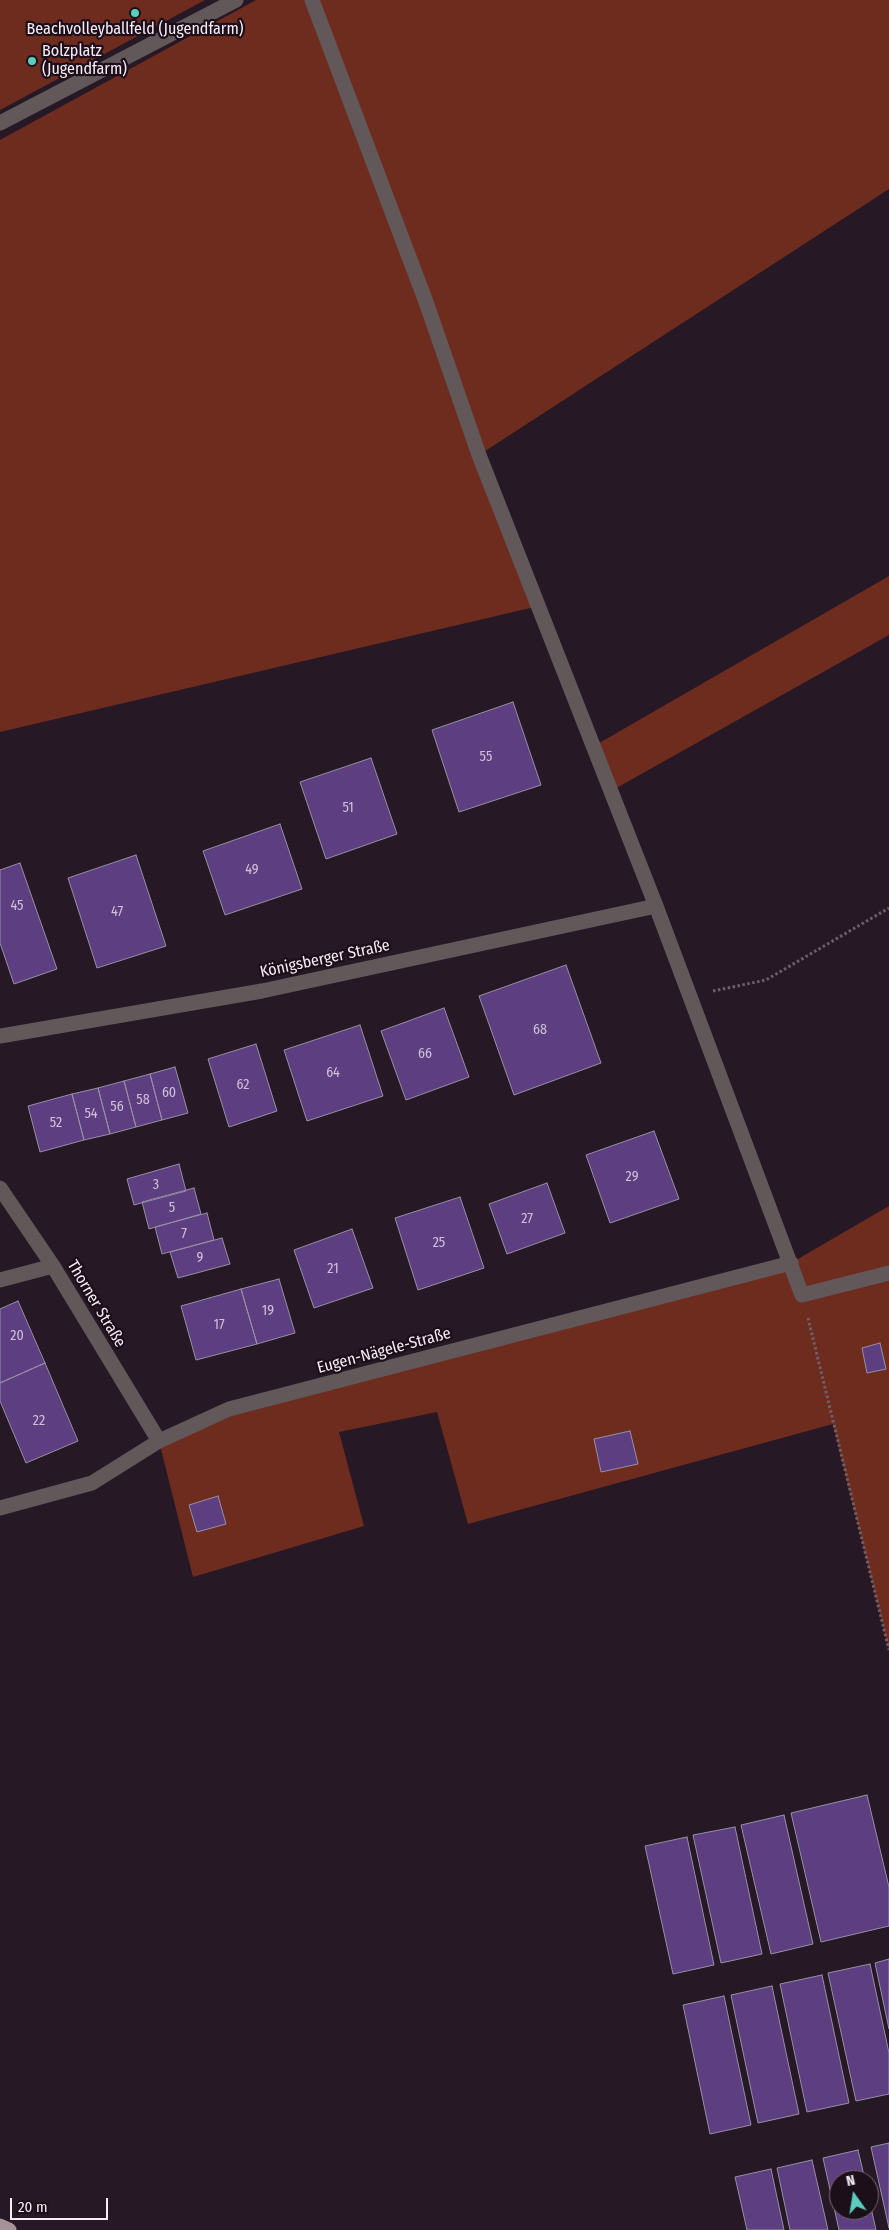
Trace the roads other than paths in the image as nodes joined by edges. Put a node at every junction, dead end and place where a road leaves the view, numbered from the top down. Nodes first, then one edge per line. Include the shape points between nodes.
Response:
1 (236, 0) edge
2 (312, 0) edge
3 (0, 123) edge
4 (656, 906) junction
5 (0, 1036) edge
6 (0, 1188) edge
7 (791, 1263) junction
8 (53, 1266) junction
9 (889, 1273) edge
10 (0, 1280) edge
11 (159, 1441) junction
12 (0, 1508) edge
13 (0, 2226) edge
14 (9, 2230) edge

1 - 3 street
2 - 4 street via 426,302 479,455
4 - 5 street, Königsberger Straße via 262,991
4 - 7 street
6 - 8 street, Thorner Straße
7 - 9 street via 802,1295
7 - 11 street, Eugen-Nägele-Straße via 229,1409
8 - 10 street
8 - 11 street, Thorner Straße
11 - 12 street, Eugen-Nägele-Straße via 92,1484
13 - 14 main road

